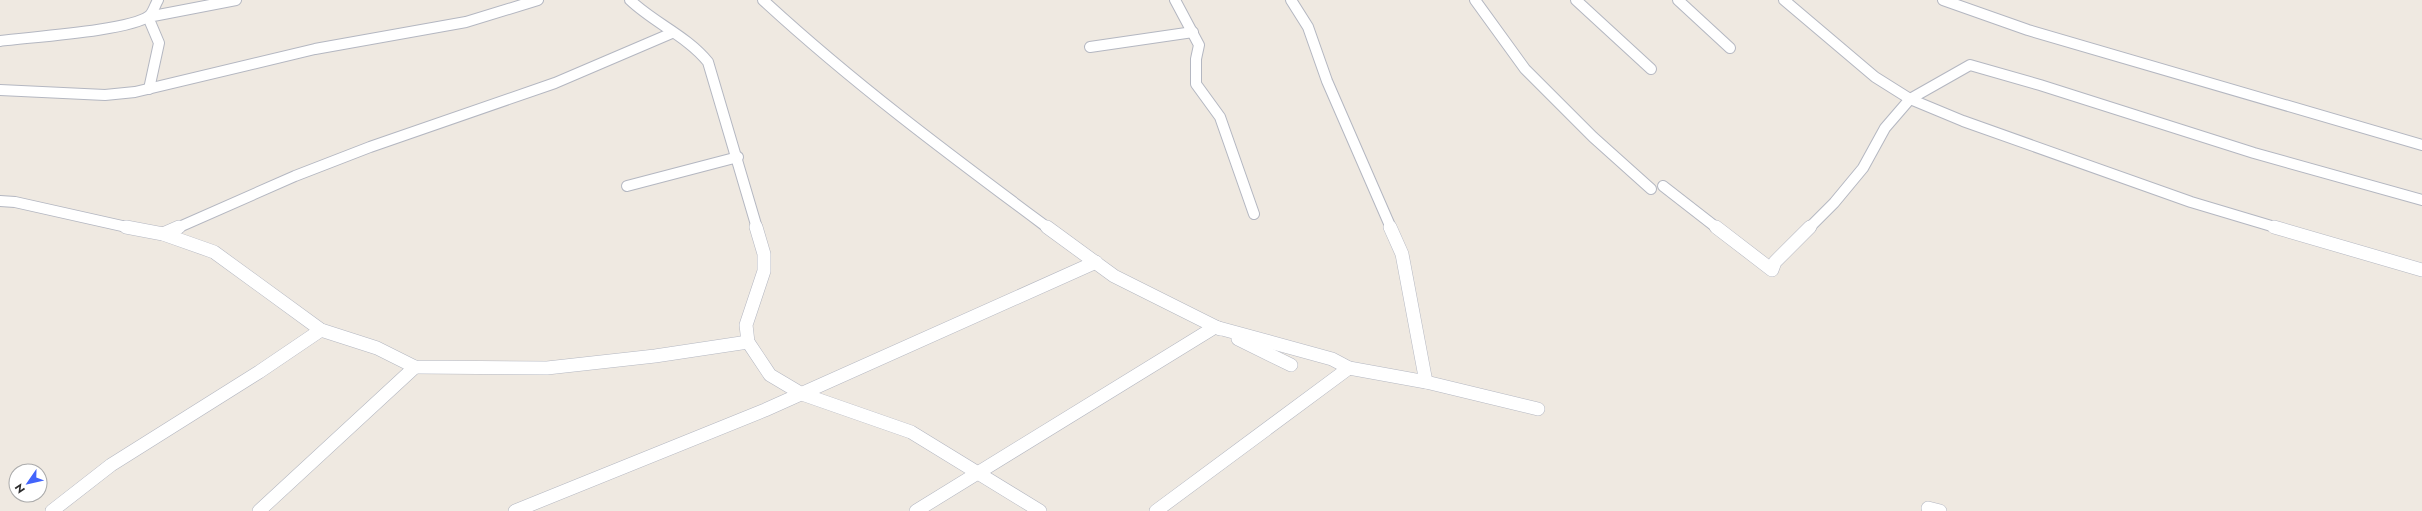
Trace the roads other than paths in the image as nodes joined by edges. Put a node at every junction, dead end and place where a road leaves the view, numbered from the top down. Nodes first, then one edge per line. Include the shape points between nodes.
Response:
1 (158, 0) edge
2 (236, 0) edge
3 (538, 0) edge
4 (630, 0) edge
5 (763, 0) edge
6 (1175, 0) edge
7 (1291, 0) edge
8 (1475, 0) edge
9 (1576, 0) edge
10 (1678, 0) edge
11 (1784, 0) edge
12 (1943, 0) edge
13 (148, 17) junction
14 (1193, 32) junction
15 (672, 33) junction
16 (0, 41) edge
17 (1090, 47) dead end
18 (1730, 48) dead end
19 (1651, 69) dead end
20 (149, 89) junction
21 (0, 90) edge
22 (1910, 99) junction
23 (2422, 145) edge
24 (738, 157) junction
25 (627, 186) dead end
26 (1663, 186) dead end
27 (1651, 189) dead end
28 (2422, 200) edge
29 (0, 201) edge
30 (1254, 214) dead end
31 (163, 234) junction
32 (1096, 262) junction
33 (2422, 270) edge
34 (321, 330) junction
35 (748, 342) junction
36 (1291, 365) dead end
37 (415, 367) junction
38 (1349, 368) junction
39 (1426, 382) junction
40 (802, 394) junction
41 (1538, 409) dead end
42 (975, 471) junction
43 (534, 504) dead end
44 (52, 511) edge
45 (258, 511) edge
46 (515, 511) edge
47 (916, 511) edge
48 (1040, 511) edge
49 (1156, 511) edge

1 - 13 street
2 - 13 street
3 - 20 street via 493,17 455,26 340,44
4 - 15 street
5 - 32 street via 801,35 931,141
6 - 14 street
7 - 39 street via 1308,27 1327,82 1402,254
8 - 27 street via 1526,69 1593,137
9 - 19 street
10 - 18 street
11 - 22 street via 1875,77
12 - 23 street via 2028,30
13 - 16 street via 102,28
13 - 20 street via 159,43
14 - 17 street
14 - 30 street via 1199,45 1196,84 1220,117
15 - 24 street via 691,45 708,62
15 - 31 street via 555,83 370,147 295,176 226,204
20 - 21 street via 105,95
22 - 26 street via 1885,128 1864,168 1834,203 1775,262 1772,270
22 - 28 street via 1970,66 2024,79 2270,159
22 - 33 street via 1963,121 2190,202
24 - 25 street
24 - 35 street via 764,254 764,271 746,326
29 - 31 street
31 - 34 street via 214,252
32 - 36 street via 1114,276
32 - 40 street
34 - 37 street via 377,348
34 - 44 street via 111,465
35 - 37 street via 547,368
35 - 40 street via 770,375
37 - 45 street
38 - 39 street
38 - 42 street via 1332,359 1215,327 1152,369
38 - 49 street
39 - 41 street
40 - 42 street via 911,432
40 - 46 street
42 - 47 street
42 - 48 street
43 - 46 street

